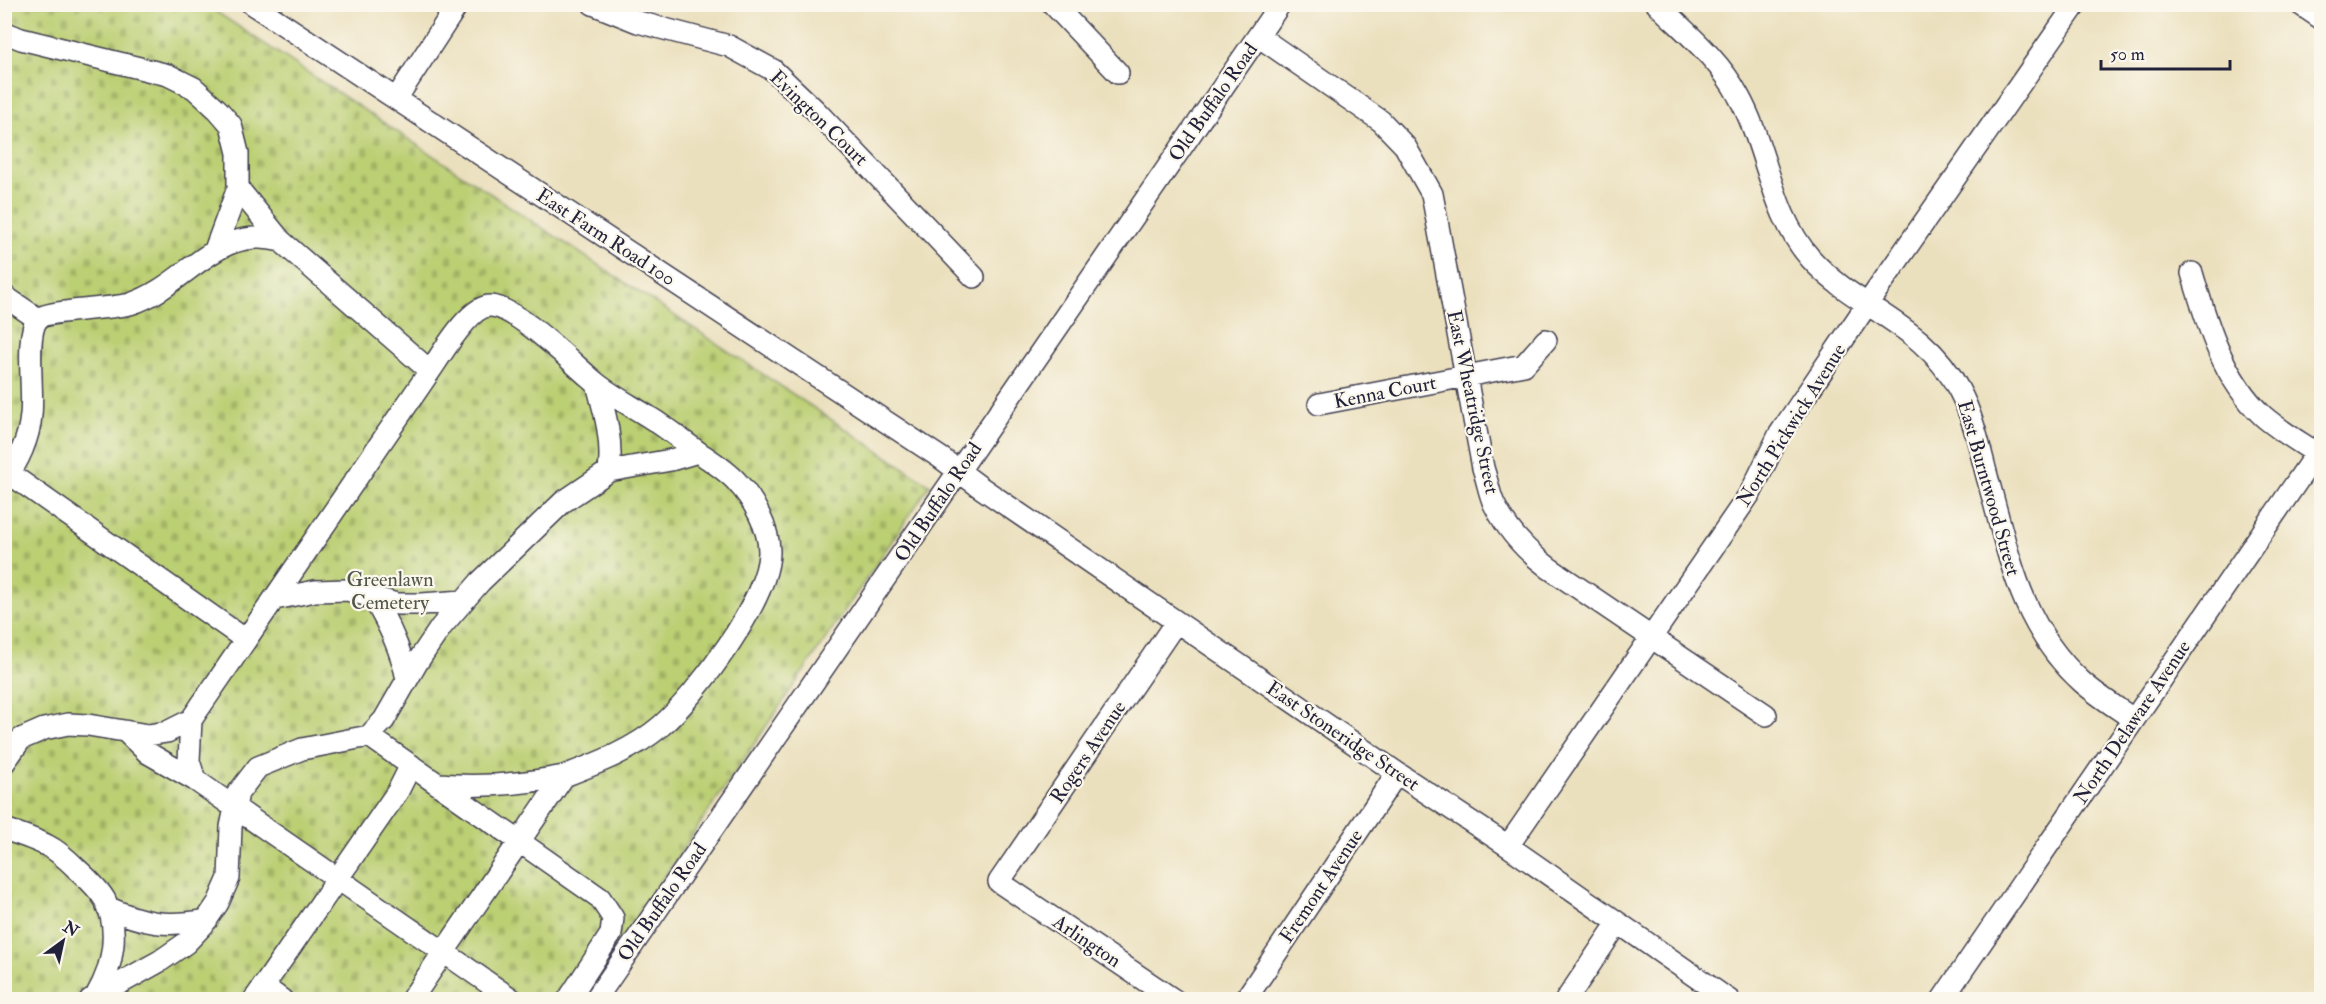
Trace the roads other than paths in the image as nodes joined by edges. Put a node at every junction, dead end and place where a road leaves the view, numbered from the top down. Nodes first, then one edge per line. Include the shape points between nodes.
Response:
1 (252, 4) edge
2 (458, 4) edge
3 (593, 4) edge
4 (1053, 4) edge
5 (1280, 4) edge
6 (1657, 4) edge
7 (2076, 4) edge
8 (2300, 4) edge
9 (2322, 19) edge
10 (4, 33) edge
11 (1258, 36) junction
12 (1118, 72) dead end
13 (396, 99) junction
14 (238, 188) junction
15 (281, 241) junction
16 (216, 250) junction
17 (2192, 273) dead end
18 (974, 277) dead end
19 (4, 296) edge
20 (1868, 303) junction
21 (38, 318) junction
22 (1546, 340) dead end
23 (430, 371) junction
24 (1467, 377) junction
25 (597, 384) junction
26 (1319, 404) dead end
27 (2319, 449) edge
28 (698, 452) junction
29 (609, 471) junction
30 (958, 472) junction
31 (7, 478) edge
32 (373, 598) junction
33 (275, 599) junction
34 (463, 601) junction
35 (1176, 622) junction
36 (1651, 638) junction
37 (246, 640) junction
38 (407, 680) junction
39 (1766, 715) dead end
40 (191, 720) junction
41 (2133, 720) junction
42 (127, 733) junction
43 (369, 736) junction
44 (4, 763) edge
45 (411, 765) junction
46 (1397, 773) junction
47 (564, 776) junction
48 (195, 780) junction
49 (439, 784) junction
50 (234, 808) junction
51 (4, 829) edge
52 (520, 841) junction
53 (1508, 846) junction
54 (338, 879) junction
55 (999, 882) joint
56 (107, 907) junction
57 (207, 920) junction
58 (1618, 923) junction
59 (444, 952) junction
60 (258, 993) edge
61 (94, 997) edge
62 (282, 999) edge
63 (411, 999) edge
64 (513, 999) edge
65 (568, 999) edge
66 (596, 999) edge
67 (1174, 999) edge
68 (1245, 999) edge
69 (1566, 999) edge
70 (1729, 999) edge
71 (1942, 999) edge

1 - 13 street, East Farm Road 100
2 - 13 street
3 - 18 street, Evington Court via 638,22 729,46 773,70
4 - 12 street
5 - 11 street, Old Buffalo Road
6 - 20 street, East Burntwood Street via 1717,63 1738,94 1792,234 1824,272
7 - 20 street, North Pickwick Avenue
8 - 9 street
10 - 14 street via 168,75 194,88 231,125 238,153
11 - 24 street, East Wheatridge Street via 1381,121 1405,146 1432,194
11 - 30 street, Old Buffalo Road
13 - 30 street, East Farm Road 100
14 - 15 street
14 - 16 street
15 - 16 street via 252,236
15 - 23 street
16 - 21 street via 160,290 131,304
17 - 27 street via 2220,354 2243,392 2273,424
19 - 21 street
20 - 36 street, North Pickwick Avenue via 1779,435 1751,492
20 - 41 street, East Burntwood Street via 1930,350 1959,389 1972,420 2016,582 2043,636 2081,681
21 - 31 street via 31,339 31,416 26,441
22 - 24 street, Kenna Court via 1524,365
23 - 25 street via 465,321 487,306 499,307 517,319 555,346
23 - 33 street
24 - 26 street, Kenna Court
24 - 36 street, East Wheatridge Street via 1493,503 1512,532 1535,557
25 - 28 street
25 - 29 street via 608,422
27 - 41 street, North Delaware Avenue
28 - 29 street
28 - 47 street via 737,482 754,506 769,551 763,583 717,661 662,726 603,761
29 - 34 street via 563,502
30 - 35 street, East Stoneridge Street
30 - 66 street, Old Buffalo Road
31 - 37 street
32 - 33 street via 347,590
32 - 34 street via 397,604
32 - 38 street via 390,626
33 - 37 street
34 - 38 street
35 - 46 street, East Stoneridge Street
35 - 55 street, Rogers Avenue
36 - 39 street, East Wheatridge Street
36 - 53 street, North Pickwick Avenue
37 - 40 street
38 - 43 street via 384,720
40 - 42 street via 167,732
40 - 48 street via 189,761
41 - 71 street, North Delaware Avenue
42 - 44 street via 88,725 60,725 21,739
42 - 48 street via 148,753
43 - 45 street
43 - 50 street via 302,749 258,767 238,793
45 - 49 street
45 - 54 street via 398,791
46 - 53 street, East Stoneridge Street
46 - 68 street, Fremont Avenue
47 - 49 street via 474,788
47 - 52 street
48 - 50 street
49 - 52 street
50 - 54 street
50 - 57 street via 229,878
51 - 56 street via 49,846 71,862 94,885
52 - 59 street
52 - 65 street via 600,898 613,918 611,934
53 - 58 street, East Stoneridge Street
54 - 59 street
54 - 60 street
55 - 67 street, Arlington
56 - 57 street via 137,920 165,924
56 - 61 street via 113,943 104,982
57 - 61 street via 186,943 160,961
58 - 69 street
58 - 70 street, East Stoneridge Street
59 - 63 street
59 - 64 street
60 - 62 street

